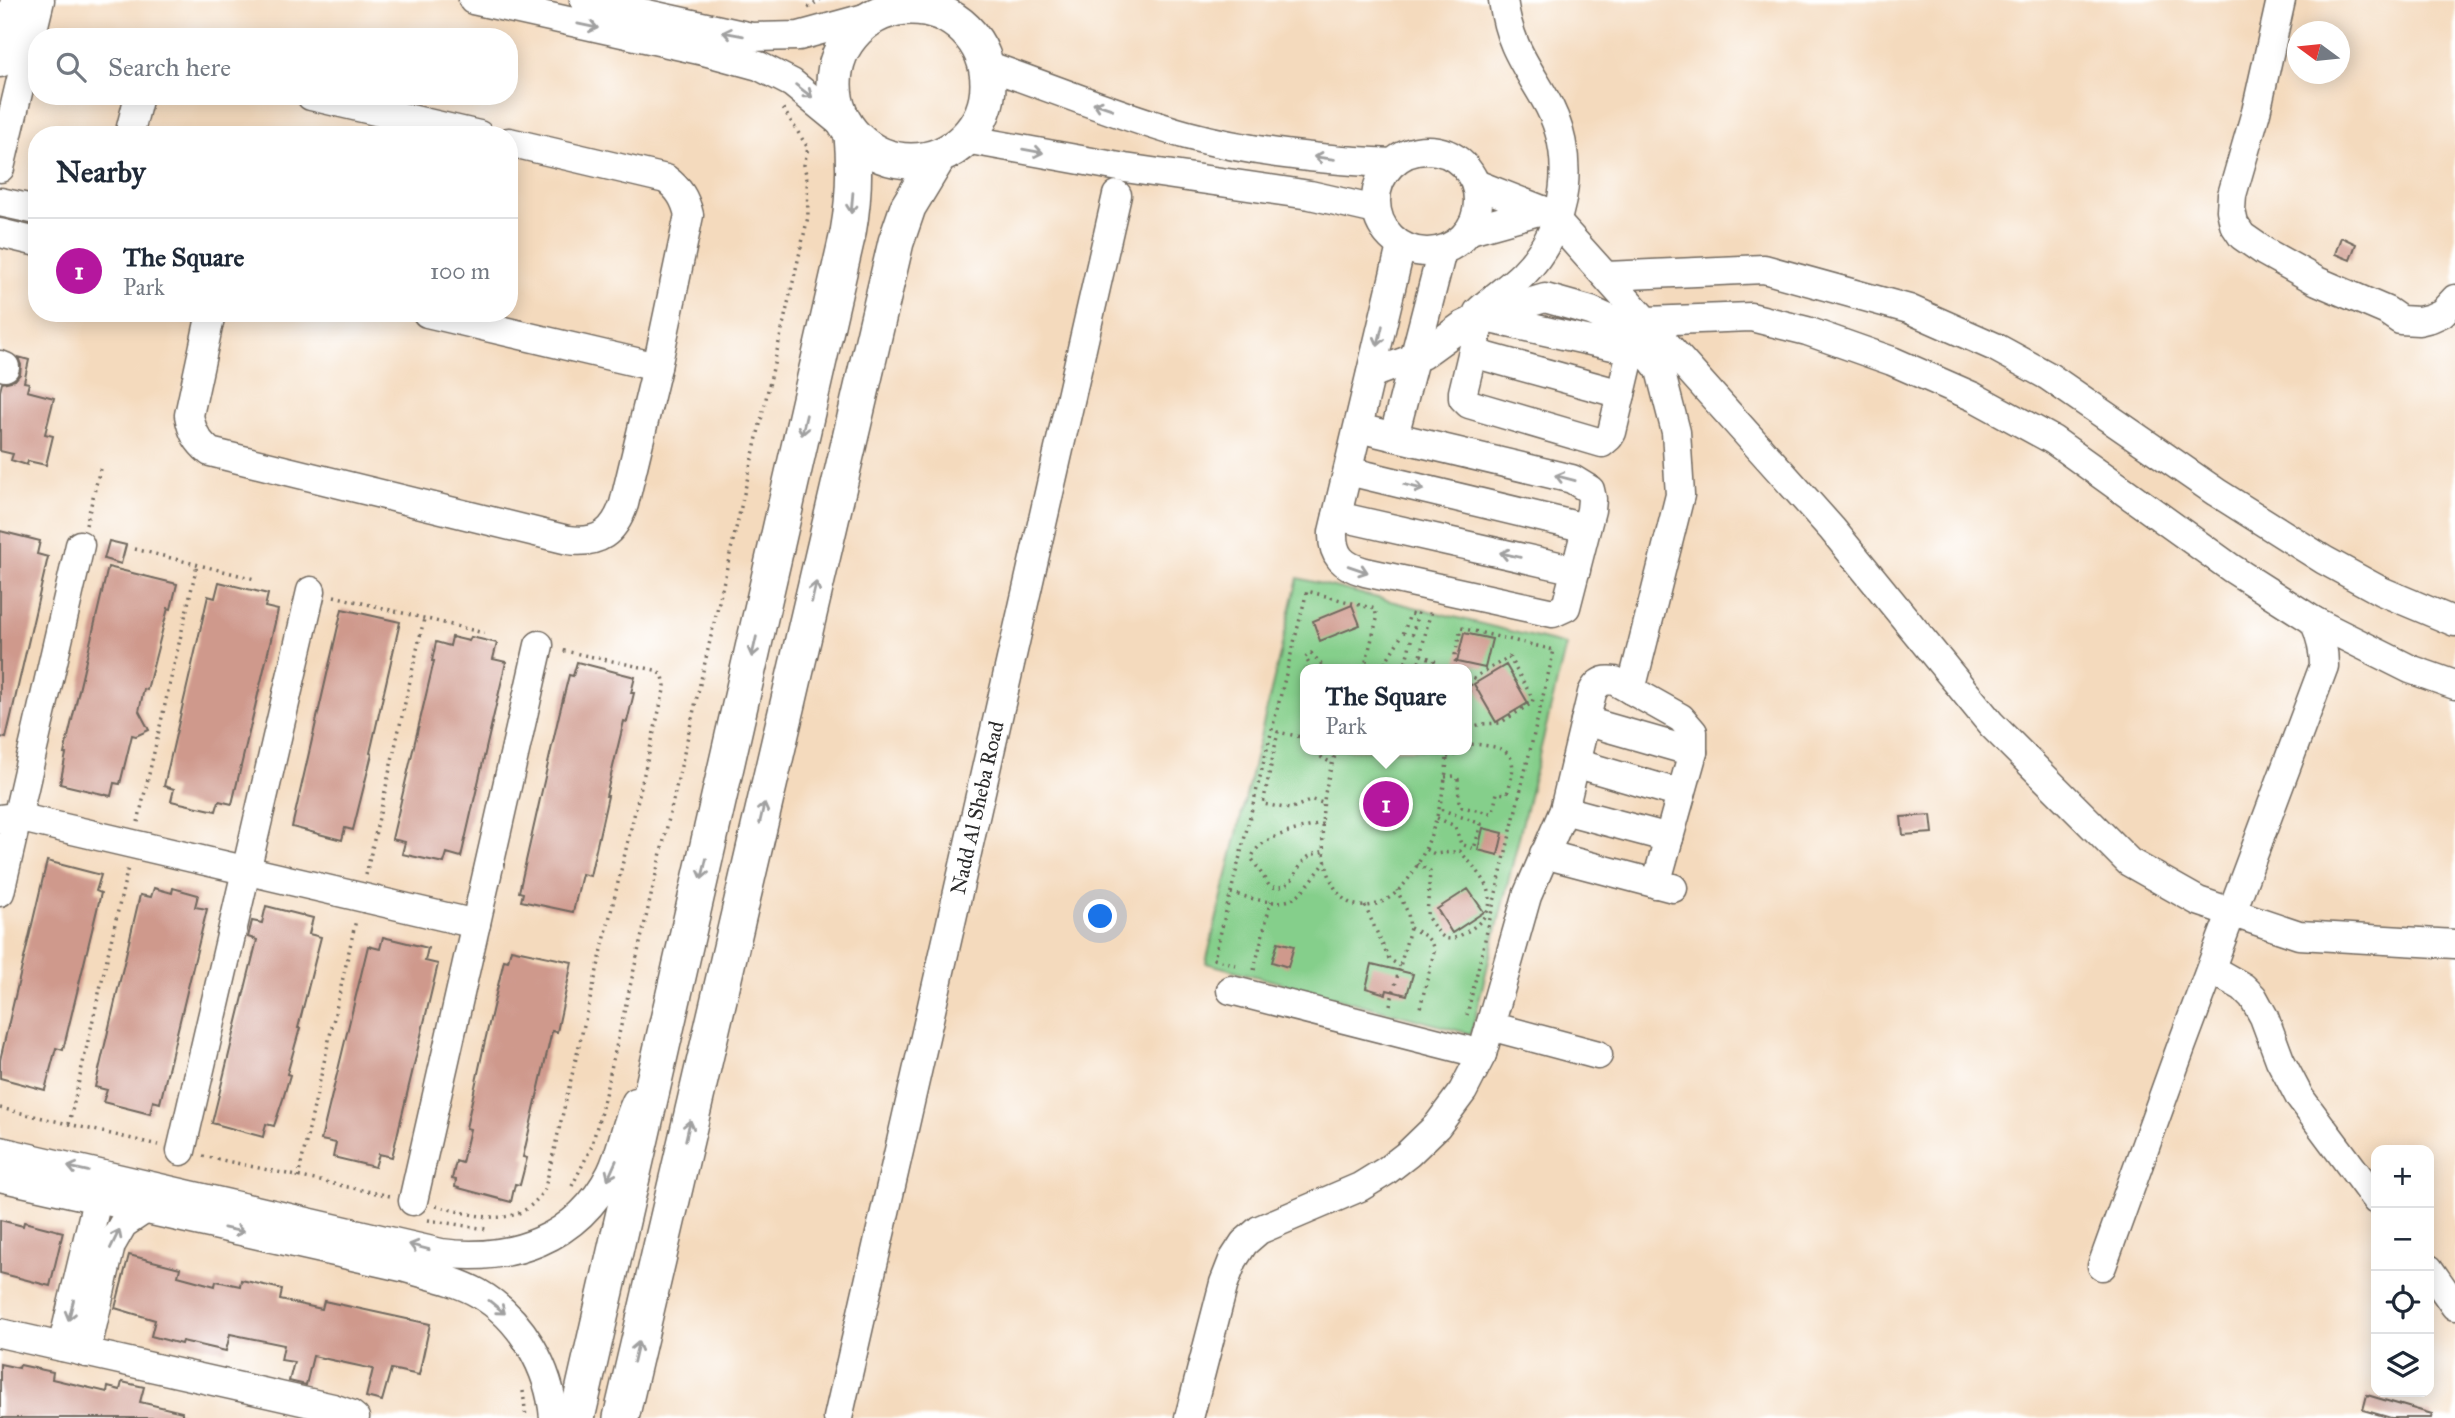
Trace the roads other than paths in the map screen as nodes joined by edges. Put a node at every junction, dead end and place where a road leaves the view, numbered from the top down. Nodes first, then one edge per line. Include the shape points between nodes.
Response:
1 (15, 0) edge
2 (40, 0) edge
3 (473, 0) edge
4 (584, 0) edge
5 (969, 0) edge
6 (1503, 0) edge
7 (2281, 0) edge
8 (881, 9) edge
9 (33, 28) edge
10 (28, 50) edge
11 (981, 53) junction
12 (0, 63) edge
13 (137, 105) edge
14 (350, 105) edge
15 (131, 126) edge
16 (440, 126) edge
17 (850, 132) junction
18 (518, 144) edge
19 (952, 147) junction
20 (1392, 163) junction
21 (0, 168) edge
22 (1476, 184) junction
23 (1117, 195) dead end
24 (0, 202) edge
25 (28, 208) edge
26 (1376, 210) junction
27 (1549, 216) junction
28 (1470, 230) junction
29 (0, 233) edge
30 (28, 240) edge
31 (1401, 246) junction
32 (1442, 251) junction
33 (1606, 276) junction
34 (2455, 280) edge
35 (1390, 295) junction
36 (2455, 299) edge
37 (1428, 303) junction
38 (2387, 311) junction
39 (1474, 321) junction
40 (1647, 321) junction
41 (209, 322) edge
42 (465, 322) edge
43 (1473, 353) junction
44 (1414, 359) junction
45 (657, 367) junction
46 (1371, 374) junction
47 (1621, 394) junction
48 (1358, 428) junction
49 (1394, 436) junction
50 (1348, 471) junction
51 (1337, 516) junction
52 (1586, 528) junction
53 (80, 545) road end
54 (1576, 570) junction
55 (312, 591) road end
56 (2314, 621) junction
57 (2455, 622) edge
58 (2356, 643) junction
59 (539, 645) dead end
60 (2324, 666) junction
61 (2455, 685) edge
62 (1631, 690) junction
63 (1585, 721) junction
64 (1693, 752) junction
65 (1575, 763) junction
66 (1681, 794) junction
67 (1563, 810) junction
68 (6, 813) edge
69 (1668, 838) junction
70 (1544, 854) junction
71 (246, 871) junction
72 (0, 892) edge
73 (2232, 912) junction
74 (476, 924) junction
75 (2455, 944) edge
76 (2211, 968) junction
77 (1236, 978) road end
78 (1477, 1025) junction
79 (1482, 1054) junction
80 (1598, 1055) dead end
81 (659, 1063) junction
82 (0, 1151) edge
83 (181, 1151) dead end
84 (0, 1177) edge
85 (2371, 1192) edge
86 (97, 1199) junction
87 (224, 1204) junction
88 (144, 1210) junction
89 (419, 1210) road end
90 (2102, 1266) dead end
91 (2430, 1271) edge
92 (2455, 1306) edge
93 (0, 1333) edge
94 (74, 1350) junction
95 (355, 1418) edge
96 (554, 1418) edge
97 (577, 1418) edge
98 (621, 1418) edge
99 (838, 1418) edge
100 (1189, 1418) edge

1 - 12 street
2 - 9 street
3 -> 17 street via 759,66 792,83
8 -> 4 street via 799,36 751,37
5 - 11 main road
6 - 27 street via 1516,50 1561,137 1563,198
7 - 38 street via 2241,195 2244,221 2257,238 2326,283
8 - 11 main road via 918,6 951,17 965,28
8 - 17 main road via 855,29 835,67 835,99
10 - 21 street
11 - 19 main road via 988,85 985,104 978,123
20 -> 11 street via 1277,152 1187,134
13 - 15 street
14 - 16 street
17 - 19 main road via 866,148 911,161
17 -> 81 main road via 855,167 848,233
18 - 45 street via 666,179 686,200 688,230
19 -> 26 street via 1310,195
98 -> 19 main road via 896,242 908,207
20 - 22 street via 1420,150 1443,152 1463,164
20 - 26 street via 1379,182
22 - 27 street
22 - 28 street via 1478,208
23 - 99 street, Nadd Al Sheba Road
24 - 25 street
26 - 31 street via 1385,231
27 - 28 street
27 - 33 street
27 - 39 street via 1541,251
28 - 32 street
29 - 30 street
31 - 32 street via 1421,253
31 - 35 street
32 - 37 street
33 - 40 street
33 - 57 street via 1764,269 1909,309 2049,376 2216,492 2324,560 2381,591
34 - 38 street via 2431,305 2409,312
35 - 37 street
35 -> 46 street
36 - 38 street via 2442,313 2419,321 2400,320
37 - 44 street
39 - 43 street
39 - 44 street
39 - 47 street via 1623,348 1629,360
39 - 62 street via 1545,298 1627,327 1660,370 1676,432 1680,495
40 - 56 street via 1751,317 1892,361 1974,397 2053,440 2231,568
40 - 73 street via 1832,529 1991,724 2129,862 2198,901
41 - 45 street via 189,415 191,430 210,452 583,542 610,530 619,518
42 - 45 street
43 - 47 street
43 - 47 street via 1463,392 1465,402 1596,442 1609,437
44 - 46 street
44 - 49 street
46 - 48 street
48 - 49 street
48 - 50 street
52 -> 49 street via 1592,499 1582,483
50 - 51 street
50 -> 52 street
54 -> 51 street
51 -> 54 street via 1332,543 1343,563 1429,593 1553,613 1566,607
52 - 54 street
53 - 68 street
55 - 71 street
56 - 58 street
56 - 60 street
58 - 60 street
58 - 61 street
59 - 74 street
60 - 73 street
62 - 63 street via 1615,681 1599,683
62 - 64 street via 1686,721 1693,732
63 - 64 street
63 - 65 street
64 - 66 street
65 - 66 street
65 - 67 street
66 - 69 street
67 - 69 street
67 - 70 street
68 - 71 street
68 - 72 street
69 - 70 street via 1665,886
70 - 78 street
71 - 74 street
71 - 83 street
73 - 75 street via 2300,935
73 - 76 street
74 - 89 street
76 - 85 street via 2253,997 2300,1098
76 - 90 street
77 - 79 street
78 - 79 street
78 - 80 street
79 - 100 street via 1451,1109 1408,1154 1360,1187 1259,1230 1244,1243 1224,1283
81 -> 87 street via 632,1110 612,1171 595,1199 551,1236 513,1251 481,1256 441,1253
81 - 97 main road
87 -> 82 street
84 - 86 street
86 - 87 street via 107,1189 207,1210
86 - 88 street
86 -> 94 street
94 -> 88 street via 111,1245 124,1224
88 -> 96 street via 402,1268 479,1293 510,1317 533,1349
91 - 92 street
93 - 94 street
94 - 95 street via 333,1408

